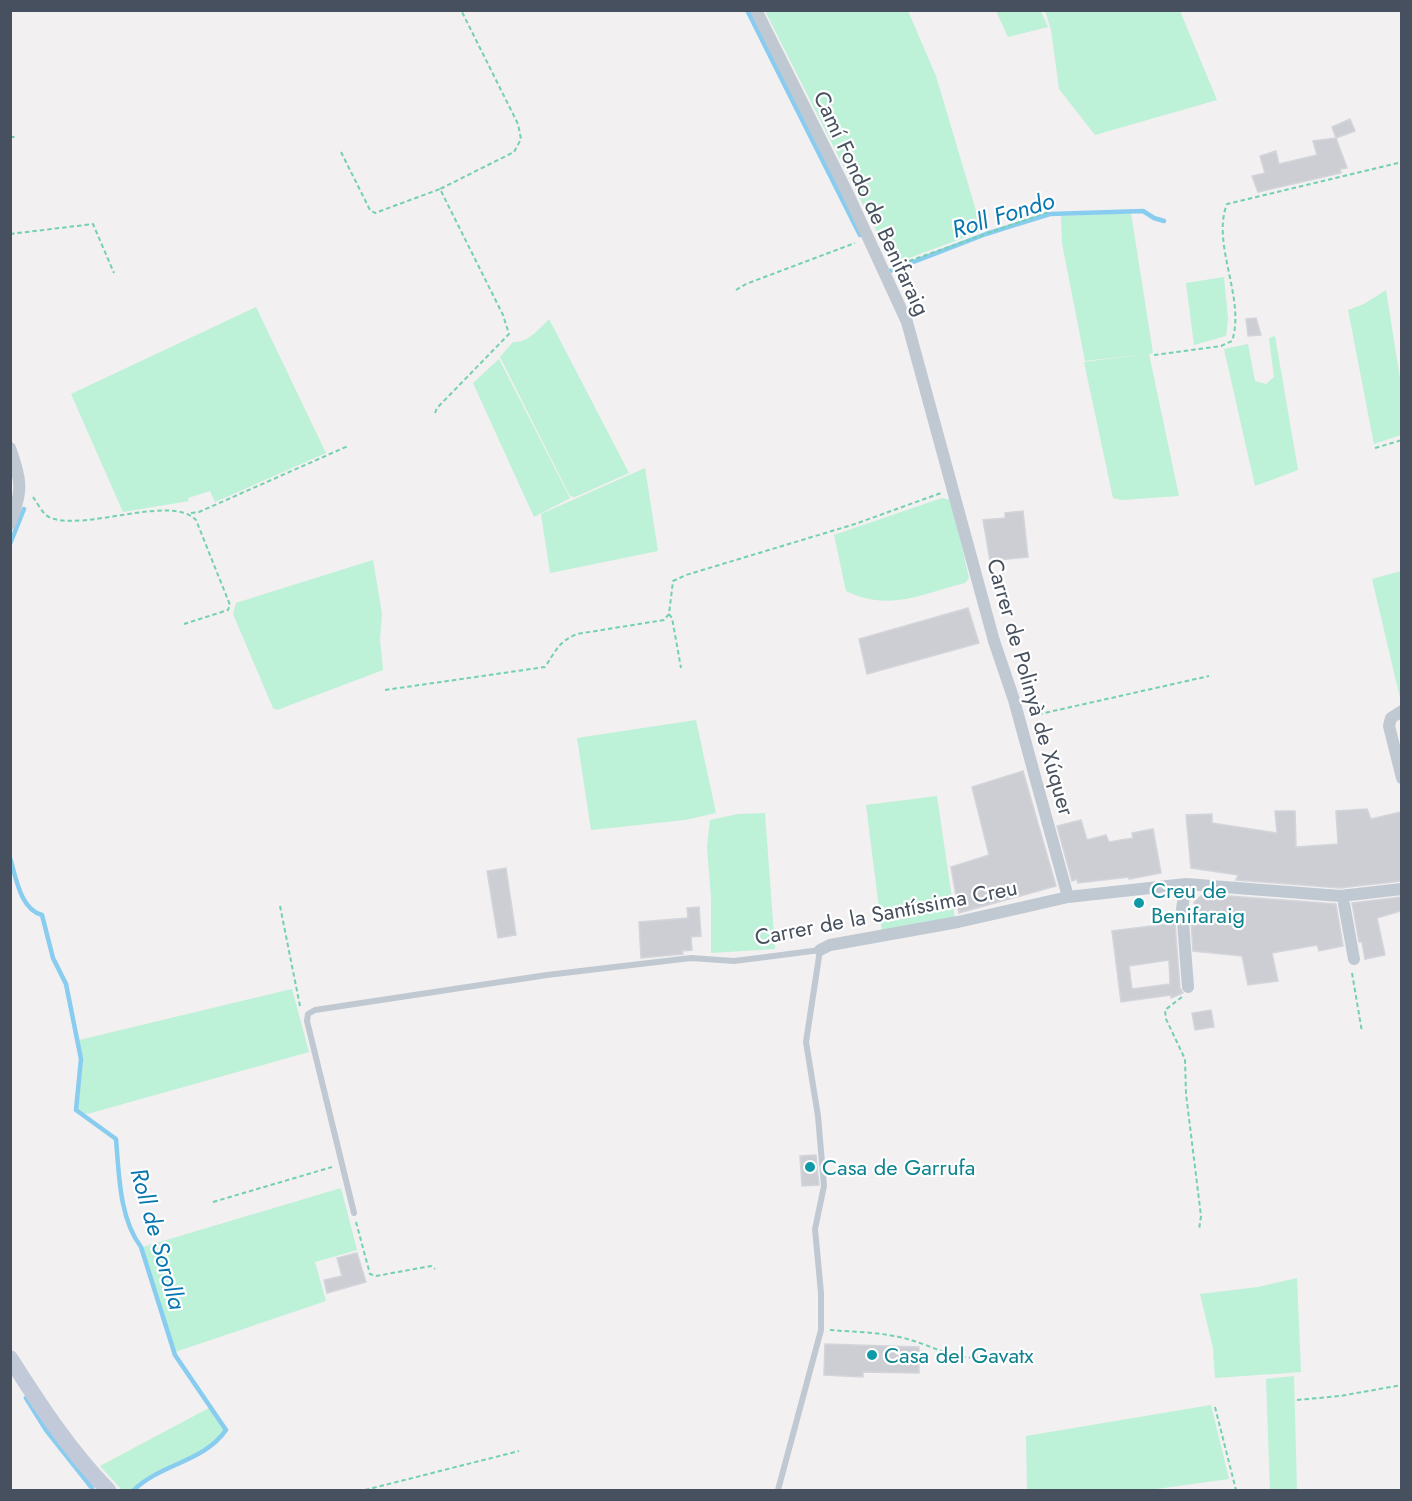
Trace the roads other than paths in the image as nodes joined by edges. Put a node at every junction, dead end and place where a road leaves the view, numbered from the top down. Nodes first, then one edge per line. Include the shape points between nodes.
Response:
1 (756, 10) edge
2 (10, 448) edge
3 (953, 489) joint
4 (10, 525) edge
5 (1396, 714) edge
6 (1401, 778) edge
7 (1186, 884) junction
8 (1401, 889) edge
9 (1068, 897) junction
10 (1344, 904) dead end
11 (820, 950) junction
12 (1354, 959) road end
13 (1188, 987) road end
14 (354, 1213) road end
15 (10, 1358) edge
16 (108, 1491) edge
17 (778, 1491) edge

1 - 3 street, Camí Fondo de Benifaraig via 907,322
2 - 4 street via 21,480 19,501
3 - 9 street, Carrer de Polinyà de Xúquer
5 - 6 street via 1390,729
7 - 8 street, Carrer de la Santíssima Creu via 1340,896
7 - 9 street, Carrer de la Santíssima Creu
7 - 13 street via 1182,909
9 - 11 street, Carrer de la Santíssima Creu
10 - 12 street
11 - 14 lane, Carrer de la Santíssima Creu via 734,961 691,958 547,975 315,1010 308,1014 307,1021
11 - 17 lane via 806,1042 824,1186 815,1229 821,1330
15 - 16 street via 49,1420

